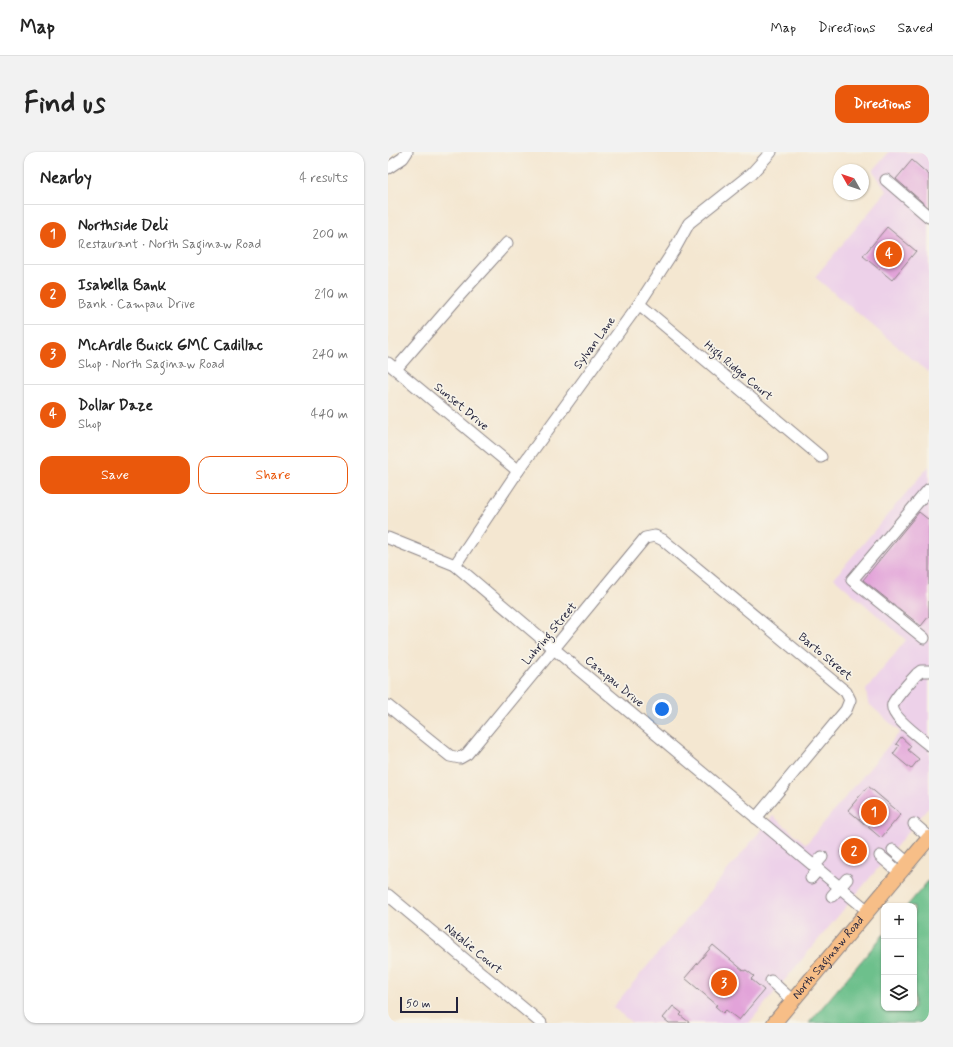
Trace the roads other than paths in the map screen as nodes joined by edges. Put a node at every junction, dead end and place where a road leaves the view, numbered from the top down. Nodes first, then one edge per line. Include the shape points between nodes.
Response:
1 (407, 152) edge
2 (771, 152) edge
3 (388, 168) edge
4 (886, 180) dead end
5 (929, 217) edge
6 (507, 243) dead end
7 (639, 304) junction
8 (392, 366) edge
9 (821, 457) dead end
10 (518, 471) junction
11 (929, 489) edge
12 (388, 538) edge
13 (663, 540) joint
14 (455, 565) junction
15 (924, 638) dead end
16 (554, 649) junction
17 (929, 671) edge
18 (388, 706) edge
19 (929, 744) edge
20 (756, 818) junction
21 (914, 824) dead end
22 (929, 837) edge
23 (893, 850) dead end
24 (880, 856) dead end
25 (822, 857) dead end
26 (816, 868) junction
27 (904, 868) junction
28 (811, 878) dead end
29 (847, 879) dead end
30 (840, 888) junction
31 (388, 895) edge
32 (832, 896) dead end
33 (868, 911) junction
34 (771, 981) dead end
35 (793, 1000) junction
36 (541, 1023) edge
37 (774, 1023) edge

1 - 3 street via 403,158
2 - 7 street, Sylvan Lane via 752,173 689,223
4 - 5 street
6 - 8 street
7 - 9 street, High Ridge Court
7 - 10 street, Sylvan Lane
8 - 10 street, Sunset Drive
10 - 14 street, Sylvan Lane
11 - 15 street via 852,580
12 - 14 street, Campau Drive
13 - 16 street, Luhring Street via 655,536 645,538
13 - 20 street, Barto Street via 846,692 850,700 846,710
14 - 16 street, Campau Drive
16 - 18 street, Luhring Street via 467,754 460,758 450,756
16 - 20 street, Campau Drive
17 - 19 street via 917,674 893,706 893,712 898,718
20 - 26 street, Campau Drive
21 - 22 street
22 - 27 main road, North Saginaw Road
23 - 27 street
24 - 27 street
25 - 26 street
26 - 28 street
26 - 30 street, Campau Drive
27 - 33 main road, North Saginaw Road
29 - 30 street
30 - 32 street
30 - 33 street, Campau Drive
31 - 36 street, Natalie Court
33 - 35 main road, North Saginaw Road
34 - 35 street
35 - 37 main road, North Saginaw Road

